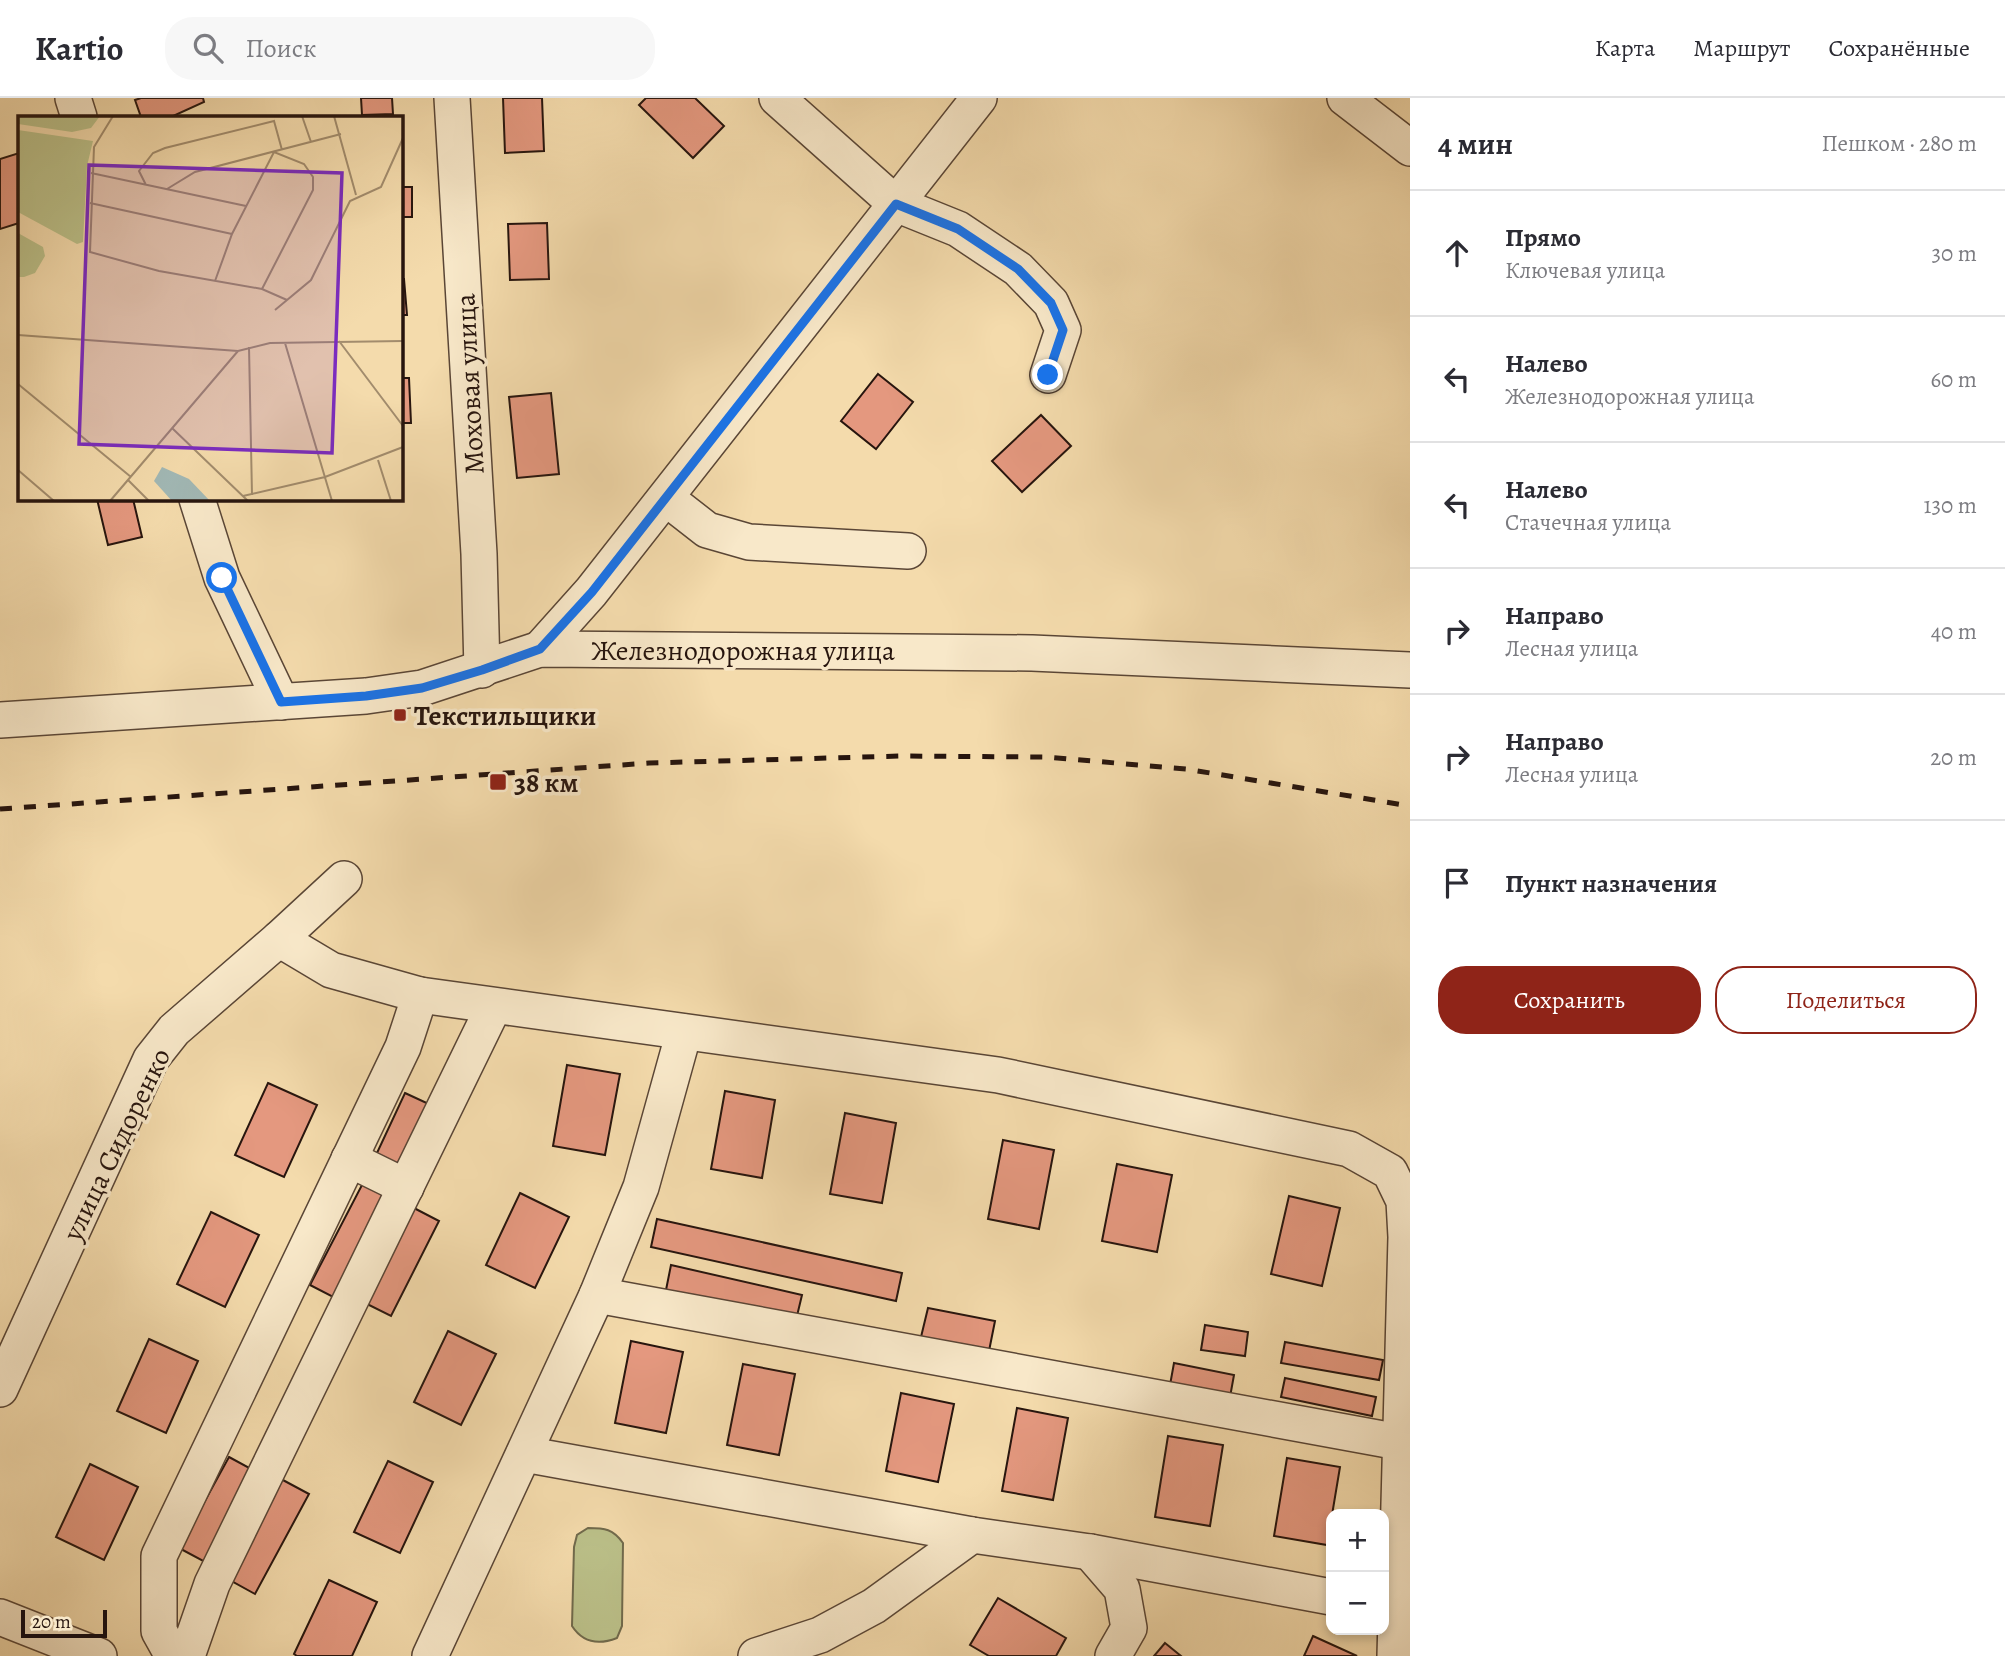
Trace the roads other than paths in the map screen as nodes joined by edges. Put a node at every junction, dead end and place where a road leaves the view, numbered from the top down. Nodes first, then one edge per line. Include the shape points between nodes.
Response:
1 (73, 98) edge
2 (452, 98) edge
3 (777, 98) edge
4 (979, 98) edge
5 (1345, 98) edge
6 (79, 116) edge
7 (1410, 148) edge
8 (896, 204) junction
9 (1048, 375) dead end
10 (666, 498) junction
11 (197, 500) edge
12 (908, 551) dead end
13 (540, 649) junction
14 (482, 670) junction
15 (1410, 670) edge
16 (281, 702) junction
17 (0, 720) edge
18 (344, 879) dead end
19 (279, 940) junction
20 (420, 995) junction
21 (494, 1006) junction
22 (684, 1032) junction
23 (349, 1159) junction
24 (406, 1187) junction
25 (597, 1295) junction
26 (0, 1389) edge
27 (1399, 1442) junction
28 (524, 1454) junction
29 (972, 1535) junction
30 (1090, 1552) junction
31 (1326, 1596) edge
32 (1390, 1609) edge
33 (0, 1617) edge
34 (99, 1656) edge
35 (173, 1656) edge
36 (187, 1656) edge
37 (430, 1656) edge
38 (756, 1656) edge
39 (1114, 1656) edge
40 (1395, 1656) edge

1 - 6 street
2 - 14 street, Моховая улица via 480,554
3 - 8 street
4 - 8 street
5 - 7 street
8 - 9 street via 958,229 1018,269 1051,303 1063,330
8 - 10 street
10 - 12 street via 707,530 749,542
10 - 13 street
11 - 16 street via 222,578
13 - 14 street, Железнодорожная улица
13 - 15 street, Железнодорожная улица via 1032,653
14 - 16 street, Железнодорожная улица via 422,688
16 - 17 street, Железнодорожная улица
18 - 19 street, улица Сидоренко
19 - 20 street via 331,970
19 - 26 street, улица Сидоренко via 174,1030 151,1059
20 - 21 street
20 - 23 street via 403,1046
21 - 22 street
21 - 24 street
22 - 25 street via 641,1188
22 - 27 street via 998,1075 1349,1149 1390,1172 1404,1201 1406,1237
23 - 24 street
23 - 35 street via 159,1556 159,1631
24 - 36 street via 212,1584
25 - 27 street
25 - 28 street
27 - 32 street
28 - 29 street
28 - 37 street
29 - 30 street
29 - 38 street via 874,1606 820,1635
30 - 31 street
30 - 39 street via 1122,1589 1129,1628
32 - 40 street
33 - 34 street

